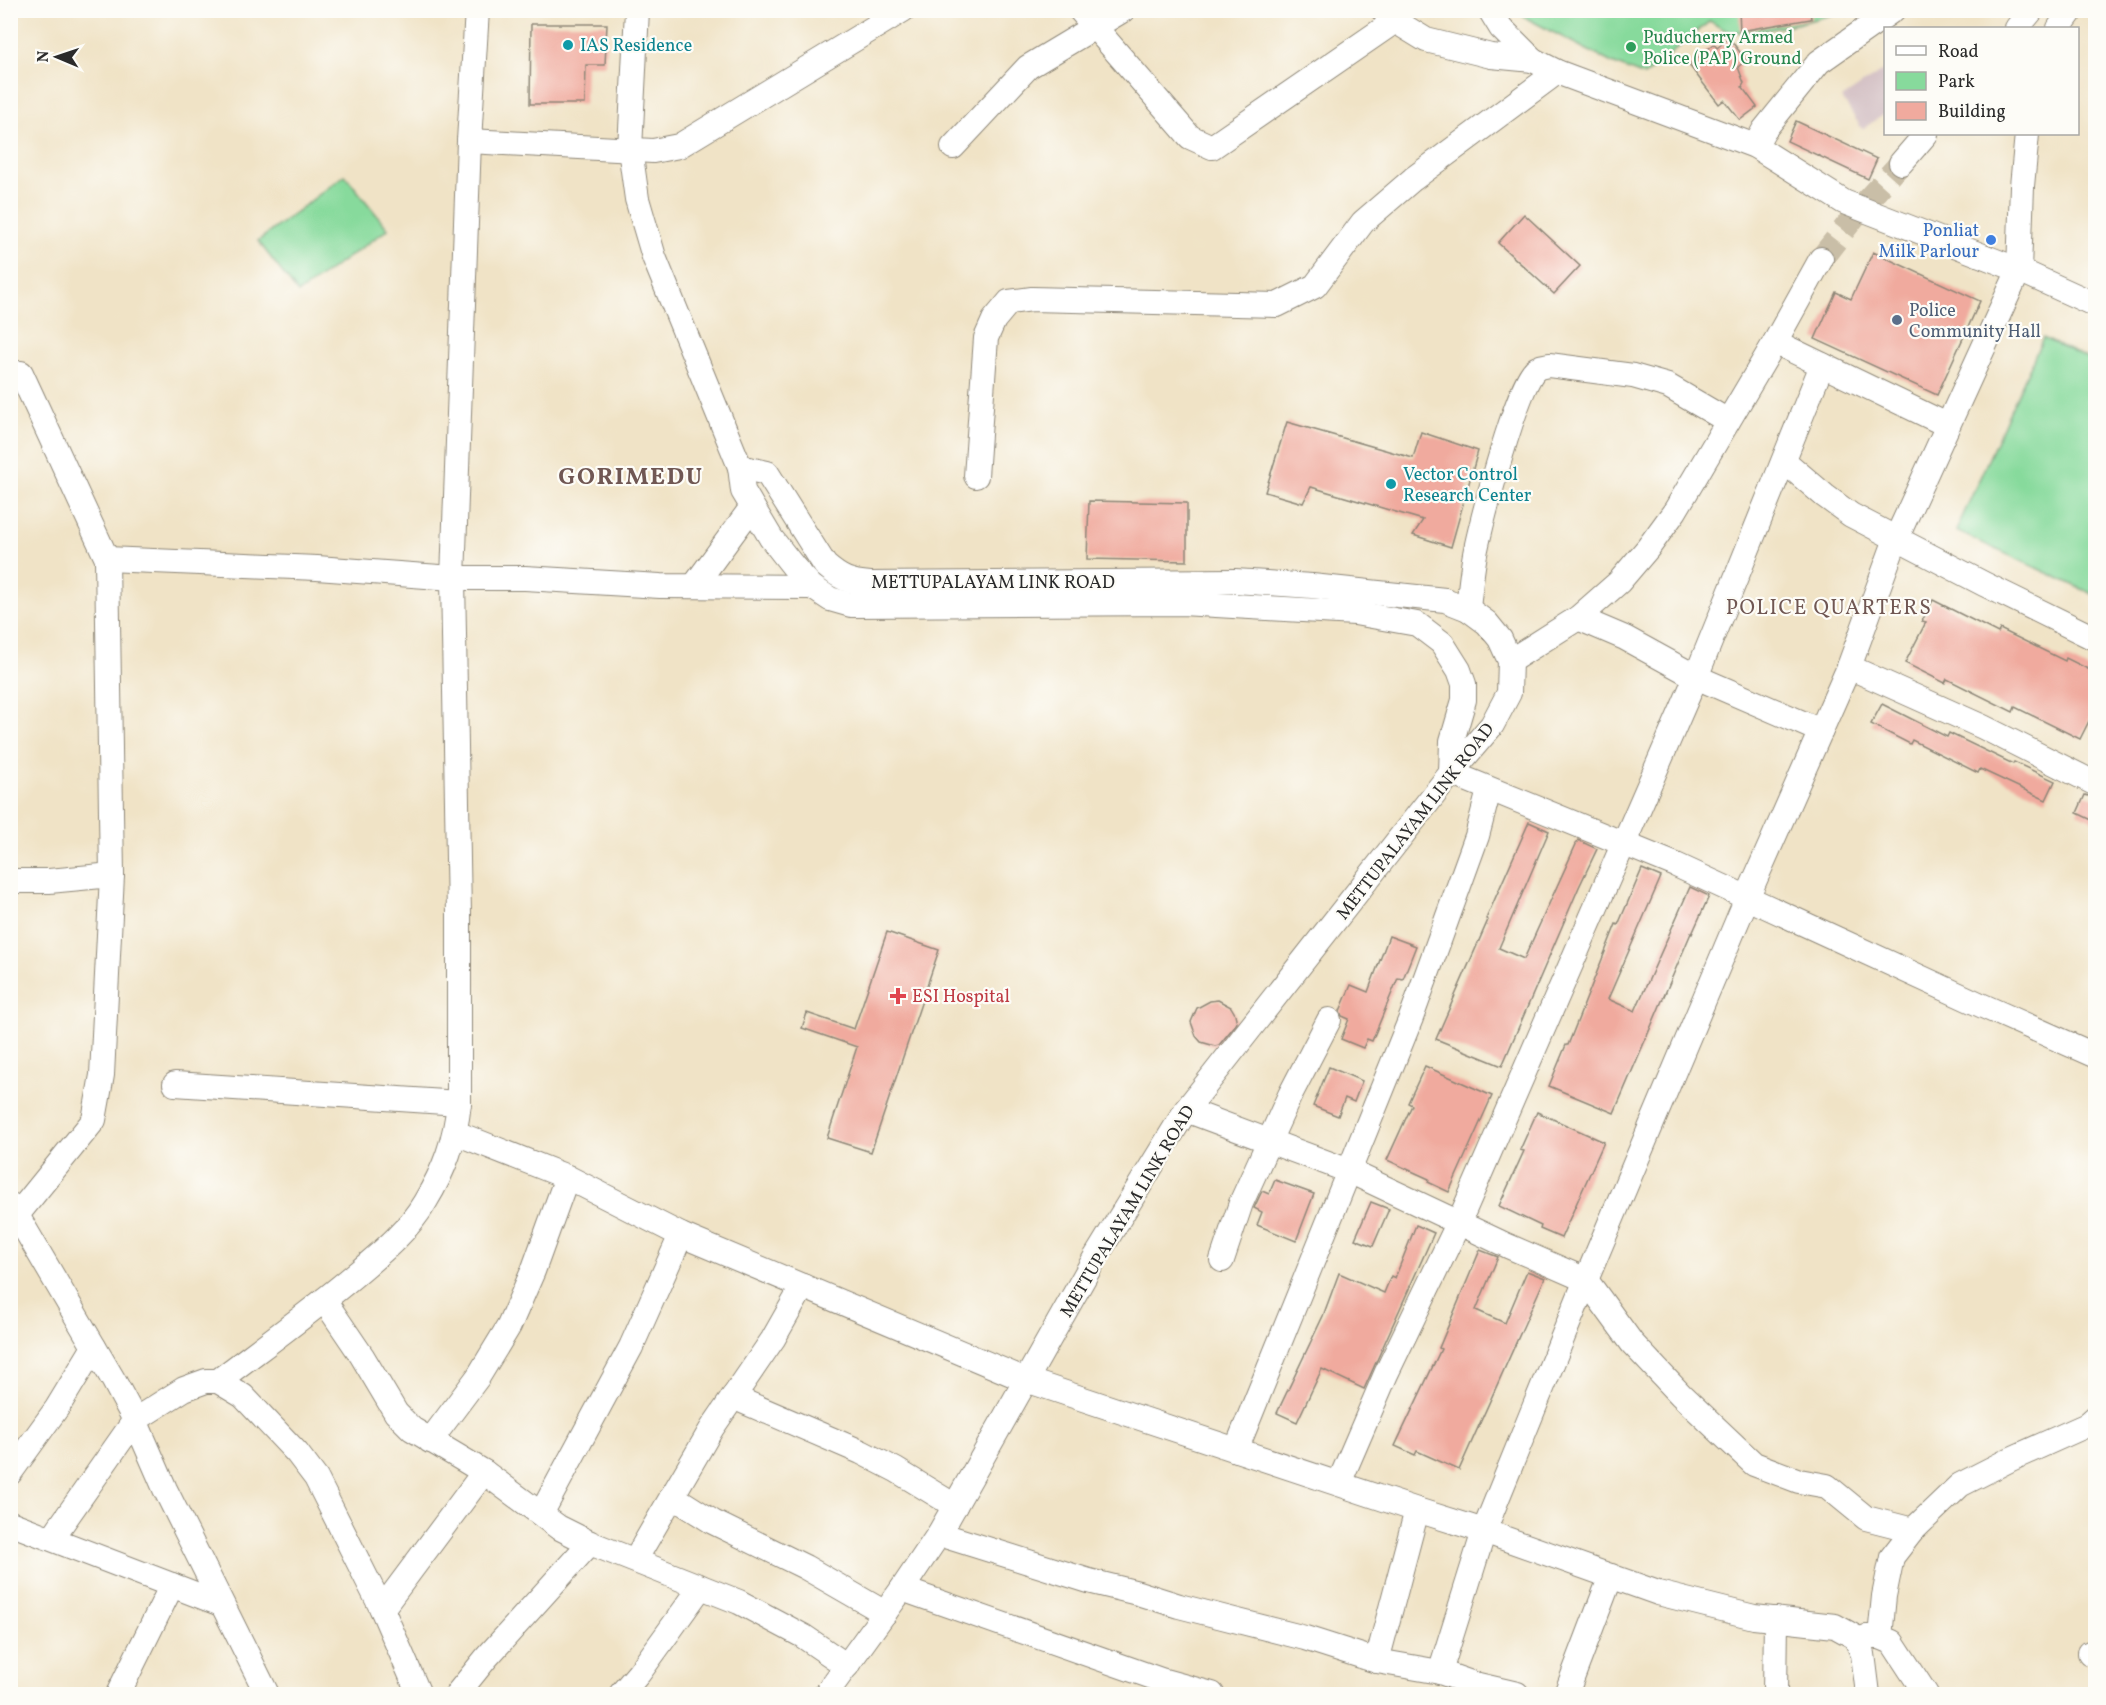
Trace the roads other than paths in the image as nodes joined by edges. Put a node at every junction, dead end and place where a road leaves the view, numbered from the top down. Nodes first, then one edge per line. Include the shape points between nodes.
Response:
1 (477, 10) edge
2 (637, 10) edge
3 (903, 10) edge
4 (1123, 10) edge
5 (1490, 10) edge
6 (1893, 10) edge
7 (2032, 10) edge
8 (2072, 10) edge
9 (1389, 16) edge
10 (1087, 19) edge
11 (2018, 27) edge
12 (2060, 27) edge
13 (1533, 60) junction
14 (1557, 72) junction
15 (1925, 135) edge
16 (2027, 135) edge
17 (470, 141) junction
18 (953, 147) dead end
19 (1755, 147) junction
20 (630, 149) junction
21 (1901, 163) tunnel mouth
22 (1821, 259) tunnel mouth
23 (2019, 270) junction
24 (2096, 305) edge
25 (1775, 342) junction
26 (1822, 365) junction
27 (21, 373) dead end
28 (1728, 421) junction
29 (1947, 425) junction
30 (1784, 461) junction
31 (740, 467) junction
32 (976, 476) dead end
33 (752, 507) junction
34 (1896, 538) junction
35 (107, 560) junction
36 (453, 578) junction
37 (694, 586) junction
38 (812, 587) junction
39 (1468, 609) junction
40 (1578, 618) junction
41 (2096, 639) edge
42 (1510, 661) junction
43 (1849, 667) junction
44 (1696, 677) junction
45 (1821, 731) junction
46 (1451, 773) junction
47 (2096, 784) edge
48 (1489, 790) junction
49 (1623, 844) junction
50 (112, 875) junction
51 (10, 881) edge
52 (1747, 898) junction
53 (1329, 1020) dead end
54 (2096, 1056) edge
55 (175, 1084) dead end
56 (459, 1103) junction
57 (1186, 1110) junction
58 (456, 1133) junction
59 (1269, 1141) junction
60 (1349, 1171) junction
61 (567, 1177) junction
62 (13, 1216) edge
63 (1459, 1222) junction
64 (681, 1235) junction
65 (1222, 1260) dead end
66 (1586, 1280) junction
67 (803, 1286) junction
68 (324, 1300) junction
69 (94, 1347) junction
70 (1026, 1380) junction
71 (218, 1382) junction
72 (733, 1397) junction
73 (2096, 1417) edge
74 (135, 1420) junction
75 (430, 1441) junction
76 (1236, 1450) junction
77 (484, 1472) junction
78 (10, 1473) edge
79 (1339, 1483) junction
80 (672, 1496) junction
81 (956, 1506) junction
82 (1417, 1510) junction
83 (541, 1514) junction
84 (10, 1523) edge
85 (1913, 1530) junction
86 (1484, 1531) junction
87 (939, 1534) junction
88 (52, 1538) junction
89 (590, 1543) junction
90 (635, 1560) junction
91 (1611, 1576) junction
92 (172, 1585) junction
93 (701, 1587) junction
94 (902, 1589) junction
95 (221, 1604) junction
96 (382, 1610) junction
97 (885, 1613) junction
98 (1776, 1619) junction
99 (1855, 1637) junction
100 (1880, 1637) junction
101 (1377, 1661) junction
102 (847, 1666) junction
103 (1440, 1672) junction
104 (1472, 1689) edge
105 (261, 1690) edge
106 (835, 1692) edge
107 (118, 1695) edge
108 (419, 1695) edge
109 (457, 1695) edge
110 (621, 1695) edge
111 (1212, 1695) edge
112 (1517, 1695) edge
113 (1566, 1695) edge
114 (1775, 1695) edge
115 (1868, 1695) edge
116 (1926, 1695) edge

1 - 17 street
2 - 20 street
3 - 20 street via 679,146 653,151
4 - 10 street
5 - 13 street via 1501,28
6 - 19 street via 1819,62 1764,130
7 - 11 street
8 - 12 street
9 - 10 street via 1212,147 1190,137
9 - 13 street via 1426,39 1491,56
10 - 18 street via 1028,67
13 - 14 street
14 - 19 street
14 - 32 street via 1413,179 1363,222 1314,286 1277,305 1032,299 1009,302 986,338
15 - 21 street
16 - 23 street
17 - 20 street
17 - 36 street
19 - 23 street via 1844,202
20 - 31 street via 638,199 654,257
22 - 25 street
23 - 24 street
23 - 29 street
25 - 26 street
25 - 28 street
26 - 29 street
26 - 30 street
27 - 35 street
28 - 39 street via 1668,386 1633,376 1549,365 1536,369 1517,406 1488,502
28 - 40 street via 1675,511 1648,548 1619,582
29 - 34 street
30 - 34 street via 1833,503
30 - 44 street
31 - 33 street via 743,491
31 - 39 street, METTUPALAYAM LINK ROAD via 767,473 825,565 851,582 1236,581 1445,600
33 - 37 street
33 - 38 street via 771,538
34 - 41 street
34 - 43 street
35 - 36 street
35 - 50 street
36 - 37 street
36 - 56 street
37 - 38 street
38 - 46 street via 830,599 851,605 1182,603 1355,613 1417,624 1442,643 1464,684 1464,700 1452,741
39 - 42 street, METTUPALAYAM LINK ROAD via 1500,639
40 - 42 street
40 - 44 street via 1625,638
42 - 46 street, METTUPALAYAM LINK ROAD via 1509,693 1492,724
43 - 45 street
43 - 47 street via 1983,727
44 - 45 street
44 - 49 street
45 - 52 street
46 - 48 street
46 - 57 street, METTUPALAYAM LINK ROAD
48 - 49 street
48 - 60 street via 1477,836 1411,1018
49 - 52 street
49 - 63 street
50 - 51 street
50 - 62 street via 102,1075 94,1120
52 - 54 street
52 - 66 street
53 - 59 street
55 - 56 street
56 - 58 street
57 - 59 street
57 - 70 street, METTUPALAYAM LINK ROAD
58 - 61 street
58 - 68 street via 446,1163 424,1204 394,1241
59 - 60 street
59 - 65 street via 1241,1203
60 - 63 street
60 - 76 street
61 - 64 street
61 - 75 street via 509,1326 478,1377
62 - 69 street
63 - 66 street
63 - 79 street
64 - 67 street
64 - 83 street via 631,1347
66 - 85 street via 1632,1343 1754,1464 1799,1481 1827,1486 1866,1518
66 - 86 street
67 - 70 street
67 - 72 street
68 - 71 street
68 - 75 street via 396,1413
69 - 74 street
69 - 78 street via 57,1408
70 - 76 street
70 - 81 street, METTUPALAYAM LINK ROAD
71 - 74 street via 206,1381 184,1389
71 - 96 street via 243,1396 316,1478
72 - 80 street
72 - 81 street via 861,1452
73 - 85 street via 2087,1425 1960,1485
74 - 88 street
74 - 95 street
75 - 77 street
76 - 79 street
77 - 83 street
77 - 96 street
79 - 82 street
80 - 90 street
80 - 97 street via 723,1528 805,1567
81 - 87 street, METTUPALAYAM LINK ROAD
82 - 86 street
82 - 101 street
83 - 89 street
84 - 88 street
85 - 100 street via 1892,1557
86 - 91 street
86 - 103 street
87 - 94 street, METTUPALAYAM LINK ROAD
87 - 101 street via 1089,1581
88 - 92 street
89 - 90 street
89 - 109 street
90 - 93 street
91 - 98 street via 1694,1603
91 - 113 street
92 - 95 street
92 - 107 street
93 - 102 street via 803,1636
93 - 110 street
94 - 97 street, METTUPALAYAM LINK ROAD
94 - 111 street
95 - 105 street
96 - 108 street
97 - 102 street, METTUPALAYAM LINK ROAD
98 - 99 street via 1835,1626
98 - 114 street
99 - 100 street
99 - 115 street via 1863,1654
100 - 116 street via 1892,1642
101 - 103 street
102 - 106 street, METTUPALAYAM LINK ROAD
103 - 104 street
104 - 112 street

